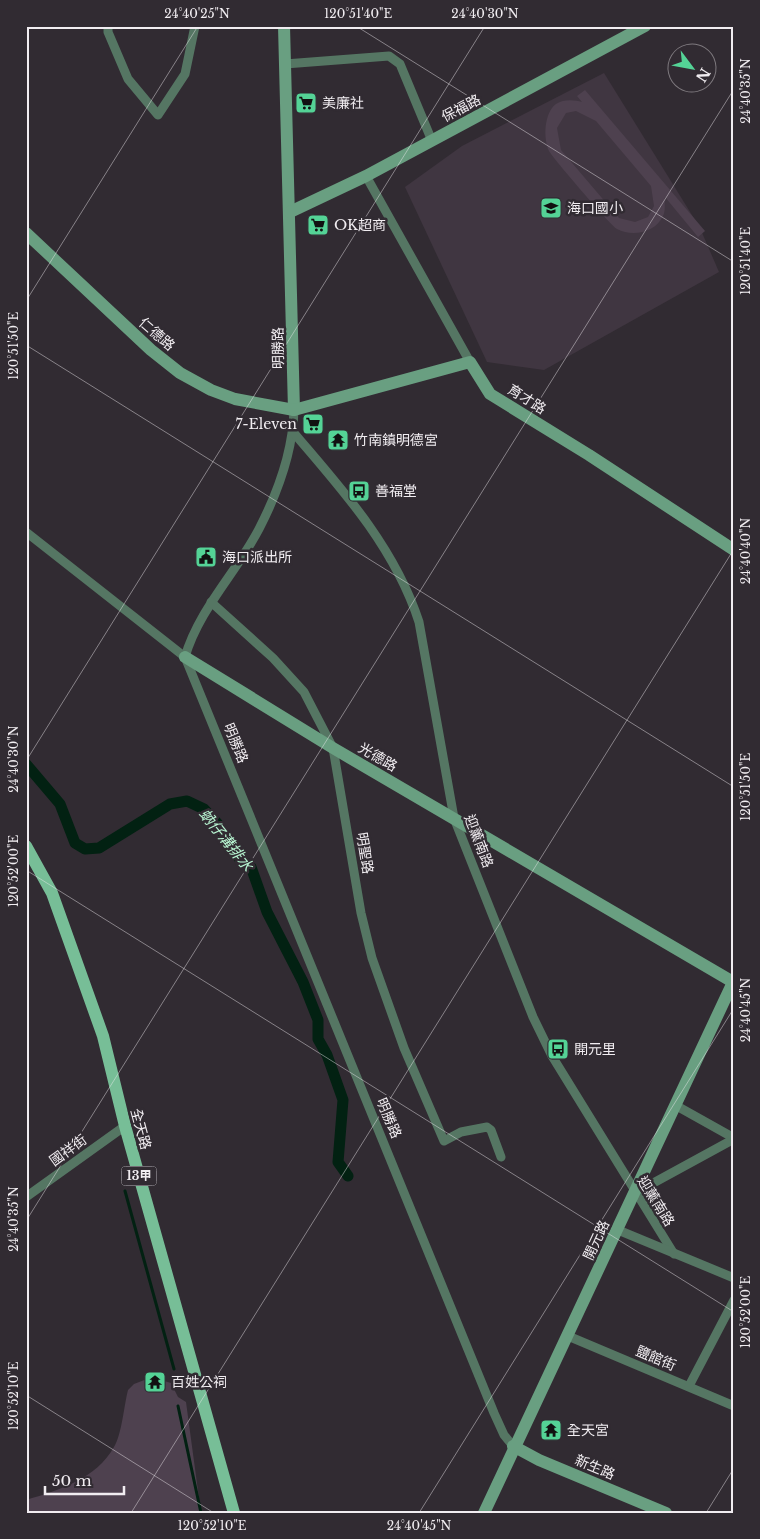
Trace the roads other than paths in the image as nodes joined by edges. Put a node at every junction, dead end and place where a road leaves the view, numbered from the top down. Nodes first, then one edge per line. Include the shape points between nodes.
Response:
1 (108, 26) edge
2 (195, 26) edge
3 (284, 26) edge
4 (645, 26) edge
5 (285, 64) junction
6 (432, 141) junction
7 (366, 176) junction
8 (290, 212) junction
9 (26, 233) edge
10 (470, 362) junction
11 (294, 410) junction
12 (293, 432) junction
13 (26, 532) edge
14 (734, 550) edge
15 (211, 602) junction
16 (185, 658) junction
17 (333, 748) junction
18 (454, 818) junction
19 (26, 846) edge
20 (733, 981) edge
21 (675, 1105) junction
22 (125, 1126) junction
23 (734, 1139) edge
24 (501, 1157) dead end
25 (635, 1192) junction
26 (26, 1197) edge
27 (618, 1230) junction
28 (674, 1254) junction
29 (734, 1278) edge
30 (734, 1300) edge
31 (568, 1336) junction
32 (689, 1386) junction
33 (734, 1406) edge
34 (513, 1446) junction
35 (234, 1513) edge
36 (484, 1513) edge
37 (666, 1513) edge

1 - 2 street via 128,80 158,115 185,74
3 - 5 street, 明勝路
4 - 6 street, 保福路
5 - 6 street via 389,56 400,64
5 - 8 street, 明勝路
6 - 7 street, 保福路
7 - 8 street, 保福路
7 - 10 street, 育才路
8 - 11 street, 明勝路
9 - 11 street, 仁德路 via 180,373 236,399
10 - 11 street
10 - 14 street, 育才路 via 490,394
11 - 12 street, 明勝路
12 - 15 street, 明勝路 via 284,466 258,530
12 - 18 street, 迎薰南路 via 356,505 412,599 420,622
13 - 16 street, 光德路
15 - 16 street, 明勝路 via 189,642
15 - 17 street, 明聖路 via 273,658 304,692
16 - 17 street, 光德路
16 - 34 street, 明勝路 via 490,1404 504,1435
17 - 18 street, 光德路
17 - 24 street, 明聖路 via 361,913 372,958 404,1048 444,1141 461,1132 487,1127
18 - 20 street, 光德路
18 - 25 street, 迎薰南路 via 533,1017 552,1056
19 - 22 main road, 全天路 / 13甲 via 52,894 92,1003
20 - 21 street, 開元路
21 - 23 street
21 - 25 street, 開元路
22 - 26 street, 國祥街
22 - 35 main road, 全天路 / 13甲
23 - 25 street
25 - 27 street, 開元路
25 - 28 street, 迎薰南路
27 - 28 street
27 - 31 street, 開元路
28 - 29 street
30 - 32 street
31 - 32 street, 鹽館街
31 - 34 street, 開元路
32 - 33 street, 鹽館街
34 - 36 street, 開元路
34 - 37 street, 新生路

